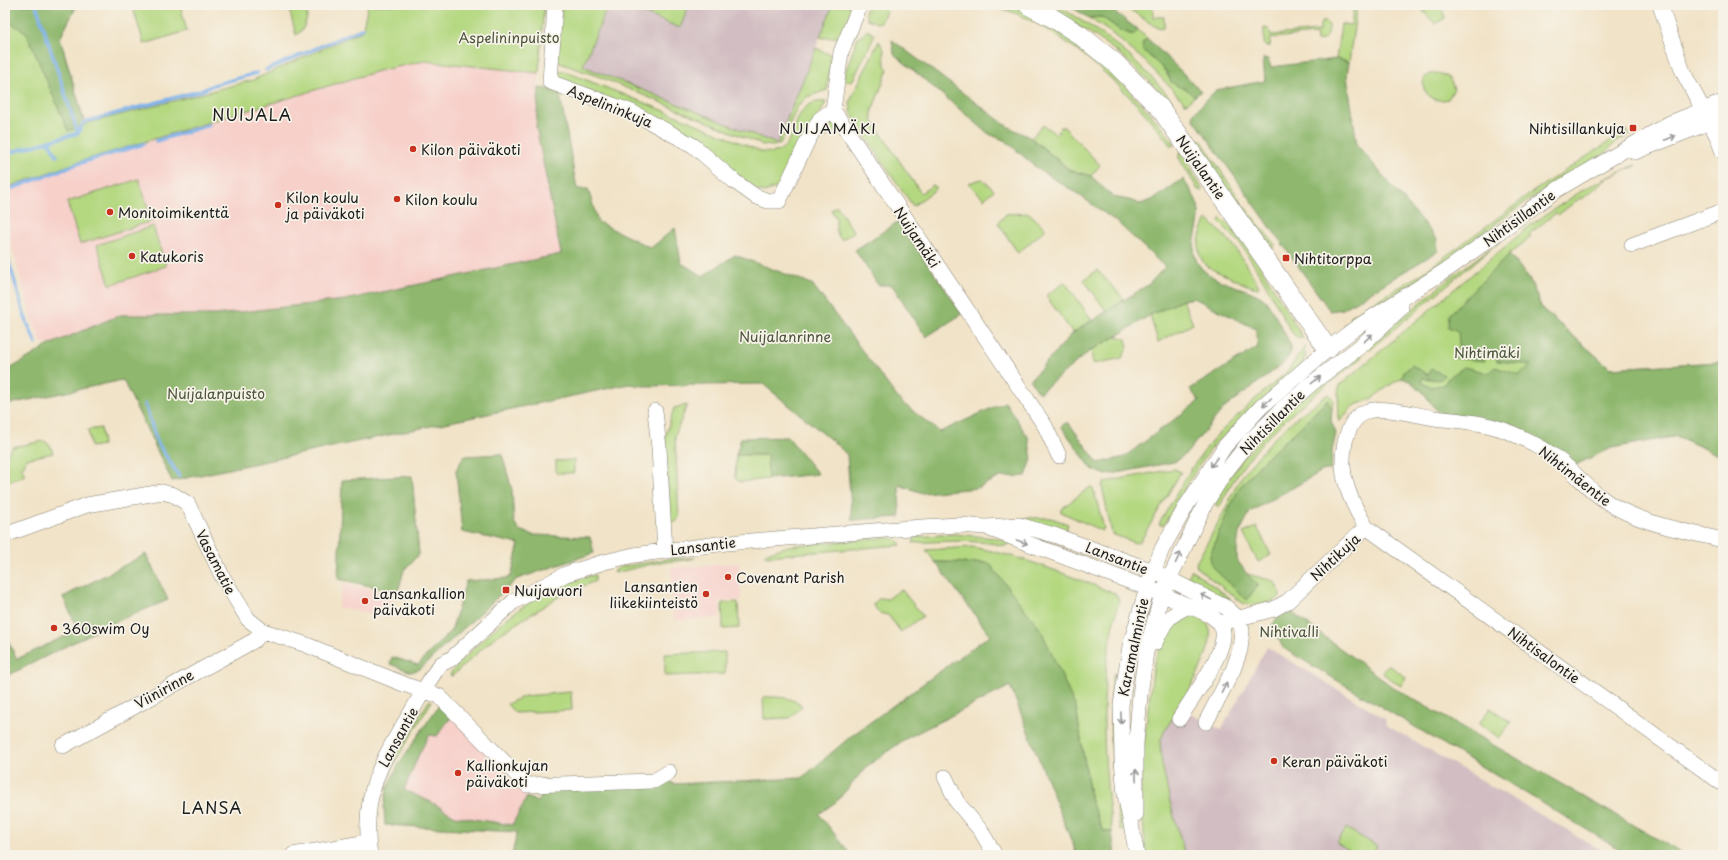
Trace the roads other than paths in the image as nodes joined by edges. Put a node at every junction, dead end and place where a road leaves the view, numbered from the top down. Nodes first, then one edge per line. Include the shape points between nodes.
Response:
1 (555, 5) edge
2 (860, 5) edge
3 (1028, 5) edge
4 (1660, 5) edge
5 (1723, 102) edge
6 (833, 110) junction
7 (1712, 116) edge
8 (1723, 152) edge
9 (1723, 211) edge
10 (1632, 245) dead end
11 (1333, 356) junction
12 (655, 411) dead end
13 (1451, 419) joint
14 (1059, 456) dead end
15 (986, 527) junction
16 (1366, 527) junction
17 (5, 535) edge
18 (1723, 540) edge
19 (665, 551) junction
20 (1153, 571) junction
21 (1168, 579) junction
22 (1147, 588) junction
23 (1162, 594) junction
24 (1189, 606) junction
25 (1238, 618) junction
26 (1220, 623) junction
27 (263, 631) junction
28 (1144, 670) junction
29 (424, 691) junction
30 (1179, 719) dead end
31 (1206, 722) dead end
32 (63, 746) dead end
33 (669, 772) dead end
34 (945, 777) dead end
35 (1723, 784) edge
36 (1137, 848) edge
37 (369, 849) edge
38 (293, 855) edge
39 (995, 855) edge

1 - 6 street, Aspelininkuja via 550,82 632,112 688,142 734,181 755,196 768,201 779,201 820,119
2 - 6 street via 841,52
3 - 11 main road, Nuijalantie via 1080,35 1115,63 1160,108
4 - 7 street via 1683,72
5 - 7 street, Nihtisillantie
6 - 14 street, Nuijamäki via 1045,426
7 - 8 street
7 - 11 street, Nihtisillantie via 1670,123 1558,189 1426,285 1357,327
9 - 10 street
11 -> 20 street, Nihtisillantie via 1261,407 1225,446 1188,503 1162,549
21 -> 11 street, Nihtisillantie via 1205,504 1224,474 1249,442
12 - 19 street
13 - 16 street, Nihtikuja via 1381,410 1360,414 1352,424 1343,457 1345,482
13 - 18 street, Nihtimäentie via 1510,432 1539,447 1562,462 1609,504 1622,511 1656,524
15 - 19 street, Lansantie via 922,527 726,543
15 - 20 street, Lansantie via 1019,525
15 -> 22 street, Lansantie
16 - 25 street, Nihtikuja via 1288,601 1274,609
16 - 35 street, Nihtisalontie
17 - 27 street, Vasamatie via 86,505 162,492 174,494 188,504 222,576 243,613
19 - 29 street, Lansantie via 634,555 566,574 513,602 451,659 441,664
20 - 21 street, Lansantie
20 - 22 street, Karamalmintie
21 - 23 street, Nihtisillantie
25 -> 21 street, Lansantie via 1227,608
22 - 23 street, Lansantie
22 -> 36 street, Karamalmintie via 1130,646 1121,705 1125,794
23 - 24 street, Lansantie
23 - 28 street, Karamalmintie via 1146,652
24 - 26 street, Lansantie via 1210,615
24 - 28 street, Karamalmintie via 1172,614 1163,626
25 - 26 street, Nihtikuja
31 -> 25 street via 1233,670 1240,650 1242,630
26 - 30 street via 1223,632 1217,657
27 - 29 street, Vasamatie via 304,644
27 - 32 street, Viinirinne via 255,640
36 -> 28 street, Karamalmintie via 1136,744
29 - 33 street, Vasamatie via 439,696 527,785 654,781
29 - 37 street, Lansantie via 387,751 377,775 368,805
34 - 39 street via 957,802 981,831
37 - 38 street

